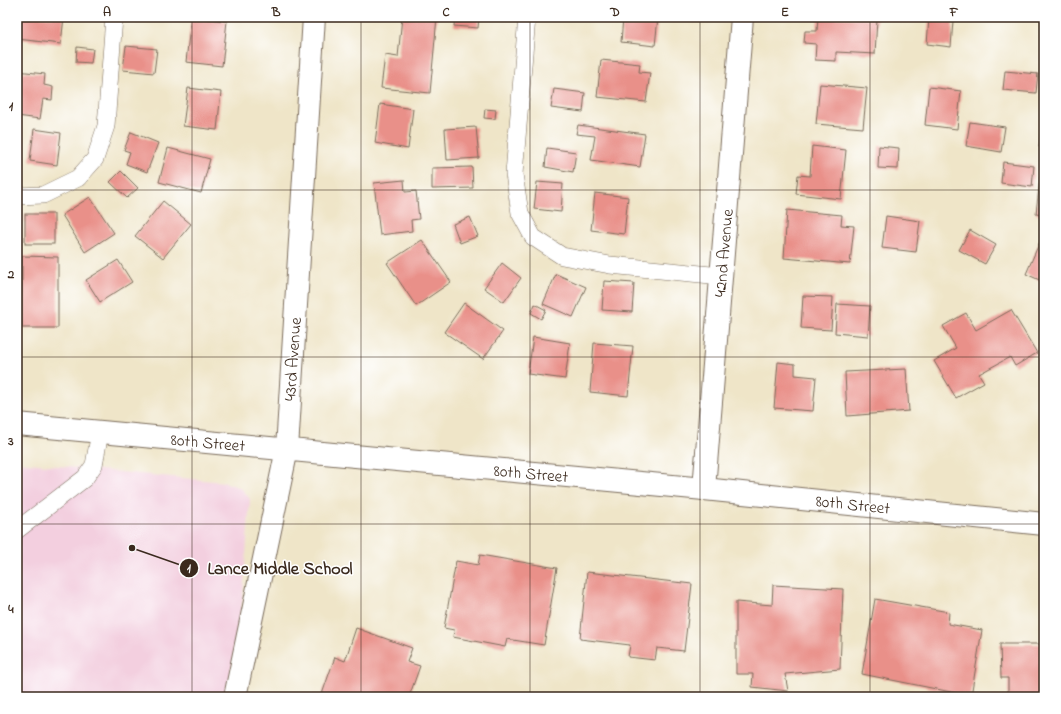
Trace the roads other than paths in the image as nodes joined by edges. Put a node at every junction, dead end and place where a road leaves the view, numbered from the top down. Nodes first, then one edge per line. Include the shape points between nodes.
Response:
1 (114, 17) edge
2 (314, 17) edge
3 (527, 17) edge
4 (742, 17) edge
5 (17, 196) edge
6 (721, 276) junction
7 (17, 424) edge
8 (100, 432) junction
9 (287, 450) junction
10 (704, 489) junction
11 (1044, 524) edge
12 (17, 530) edge
13 (235, 697) edge

1 - 5 lane via 106,126 95,159 78,178 43,195
2 - 9 street, 43rd Avenue
3 - 6 lane via 514,174 520,213 533,237 562,256 610,265
4 - 6 street, 42nd Avenue
6 - 10 street, 42nd Avenue
7 - 8 street, 80th Street
8 - 9 street, 80th Street
8 - 12 lane via 94,465 85,478
9 - 10 street, 80th Street
9 - 13 street, 43rd Avenue
10 - 11 street, 80th Street

